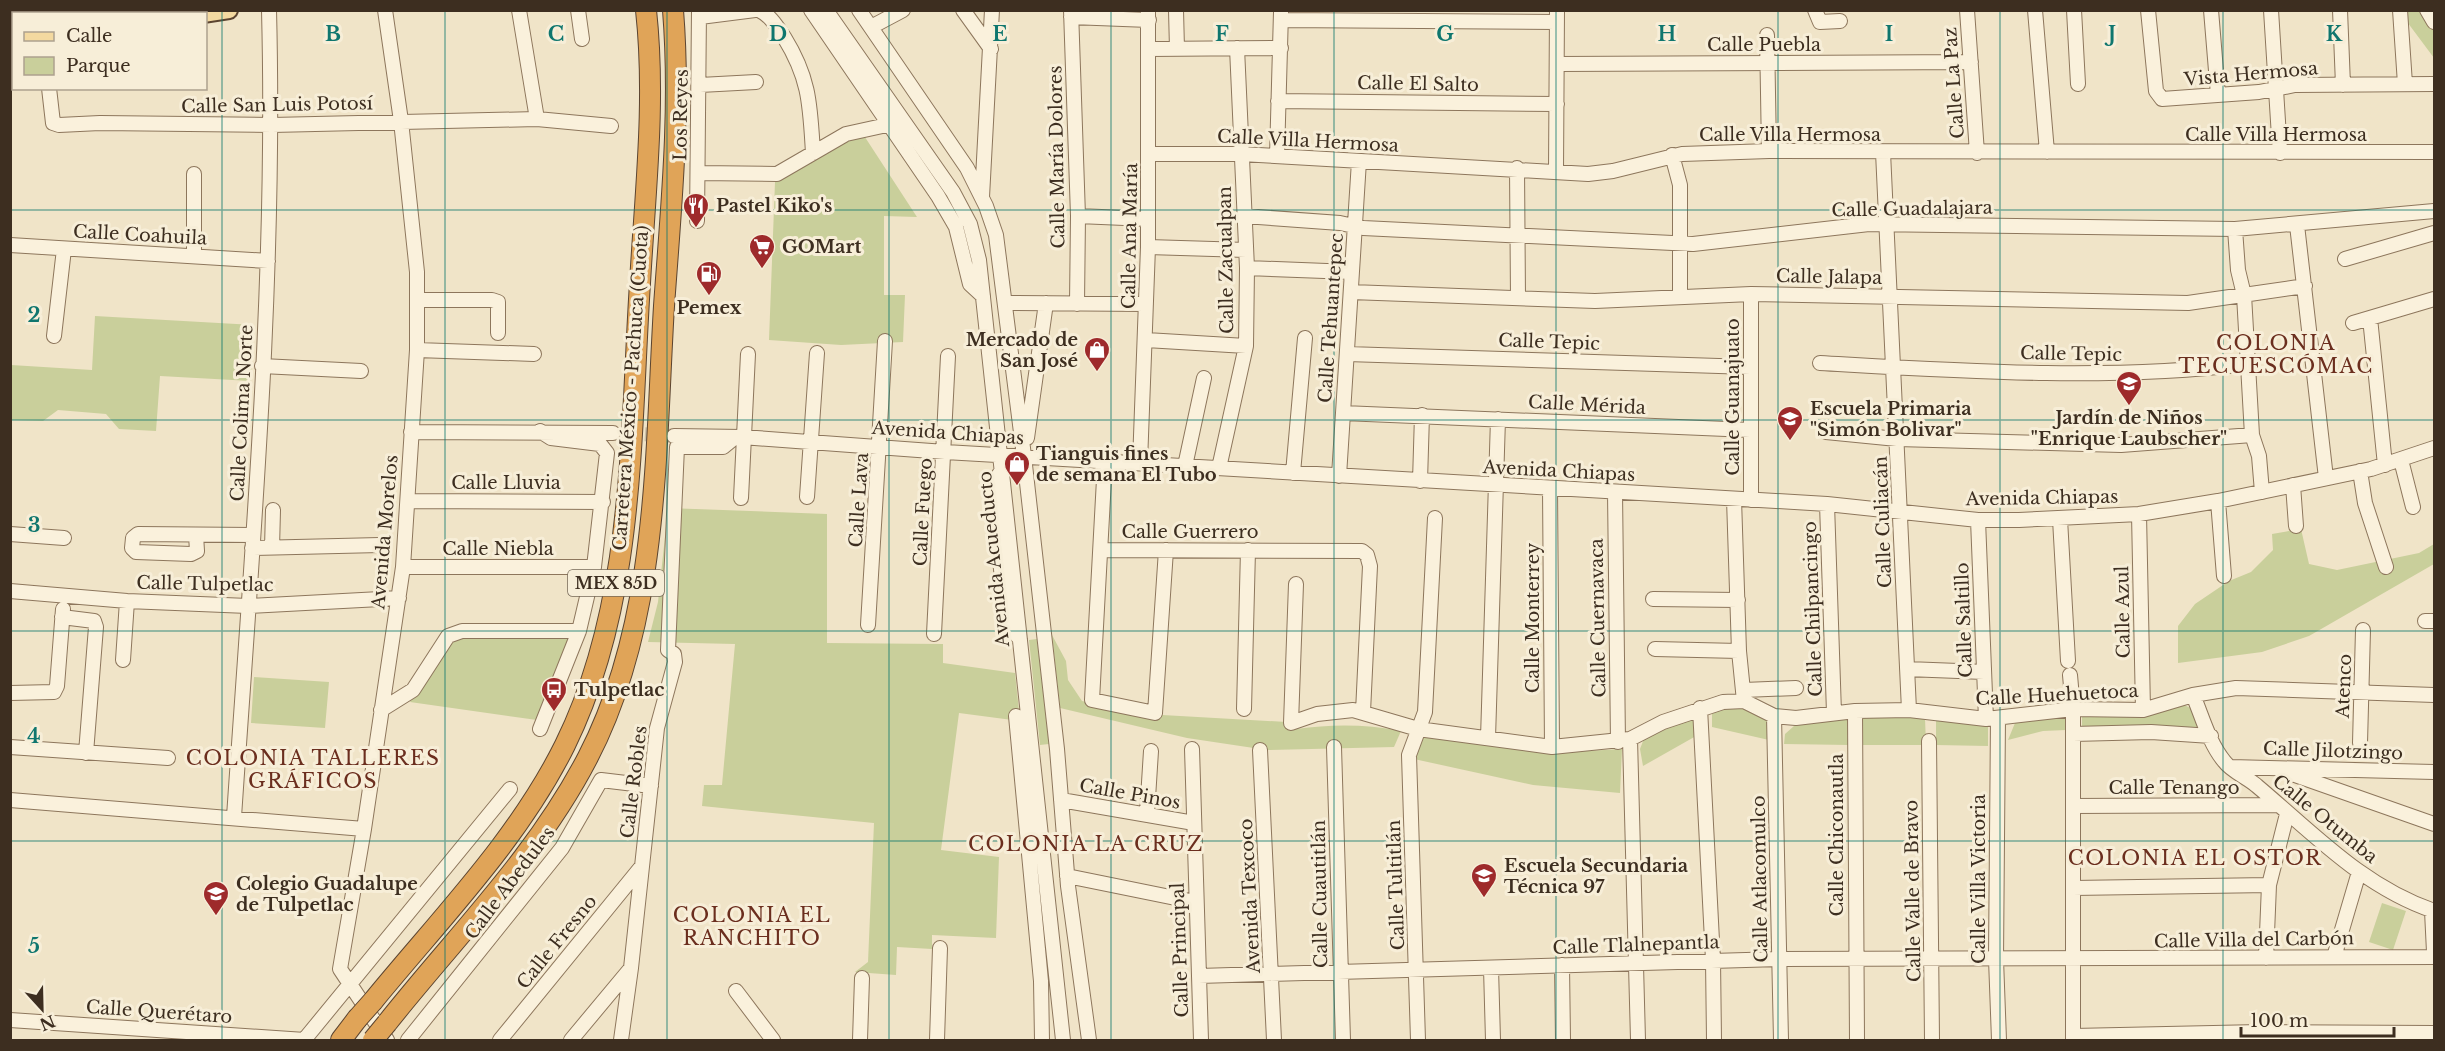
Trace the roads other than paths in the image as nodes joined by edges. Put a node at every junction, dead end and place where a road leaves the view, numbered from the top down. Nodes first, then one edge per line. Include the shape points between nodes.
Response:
1 (229, 10) edge
2 (269, 10) edge
3 (385, 10) edge
4 (519, 10) edge
5 (578, 10) edge
6 (646, 10) edge
7 (673, 10) edge
8 (755, 10) edge
9 (759, 10) edge
10 (812, 10) edge
11 (826, 10) edge
12 (859, 10) edge
13 (903, 10) edge
14 (963, 10) edge
15 (992, 10) edge
16 (1176, 10) edge
17 (1815, 10) edge
18 (1967, 10) edge
19 (2035, 10) edge
20 (2074, 10) edge
21 (2148, 10) edge
22 (2211, 10) edge
23 (2271, 10) edge
24 (2340, 10) edge
25 (2400, 10) edge
26 (2427, 10) edge
27 (207, 13) edge
28 (699, 14) edge
29 (1071, 14) edge
30 (1149, 15) edge
31 (1281, 15) edge
32 (1557, 16) edge
33 (1840, 21) dead end
34 (2434, 22) edge
35 (871, 27) junction
36 (1767, 35) dead end
37 (582, 39) dead end
38 (1237, 48) junction
39 (1281, 48) junction
40 (991, 49) junction
41 (1149, 49) junction
42 (1177, 49) junction
43 (1769, 62) junction
44 (1971, 63) junction
45 (1558, 64) junction
46 (756, 82) dead end
47 (2078, 84) dead end
48 (2405, 84) junction
49 (2434, 84) edge
50 (700, 85) junction
51 (2343, 85) junction
52 (2277, 88) junction
53 (49, 90) edge
54 (2217, 95) junction
55 (1278, 101) junction
56 (1557, 104) junction
57 (537, 119) junction
58 (401, 121) junction
59 (272, 125) junction
60 (887, 125) junction
61 (611, 126) dead end
62 (1768, 151) junction
63 (1883, 152) junction
64 (2047, 152) junction
65 (2434, 152) edge
66 (813, 153) junction
67 (1977, 153) junction
68 (2280, 153) junction
69 (1149, 154) junction
70 (1241, 154) junction
71 (1672, 155) junction
72 (1277, 156) junction
73 (1359, 161) junction
74 (1517, 168) junction
75 (1556, 170) junction
76 (698, 173) junction
77 (194, 174) dead end
78 (982, 197) junction
79 (2434, 211) edge
80 (1078, 216) junction
81 (1244, 216) junction
82 (1148, 219) junction
83 (697, 221) dead end
84 (1887, 224) junction
85 (2297, 225) junction
86 (1355, 226) junction
87 (2235, 229) junction
88 (2434, 233) edge
89 (1518, 235) junction
90 (1679, 243) junction
91 (10, 245) edge
92 (1148, 247) junction
93 (64, 249) junction
94 (1246, 250) junction
95 (194, 256) junction
96 (2345, 259) dead end
97 (268, 261) junction
98 (1247, 268) junction
99 (1352, 272) junction
100 (2305, 286) junction
101 (1351, 292) junction
102 (1751, 294) junction
103 (983, 296) junction
104 (1890, 296) junction
105 (2244, 296) junction
106 (1680, 297) junction
107 (1518, 298) junction
108 (417, 300) junction
109 (2434, 300) edge
110 (1005, 303) junction
111 (1046, 303) junction
112 (1077, 304) junction
113 (1146, 304) junction
114 (2370, 318) junction
115 (2353, 323) dead end
116 (498, 333) dead end
117 (54, 336) dead end
118 (1305, 338) dead end
119 (1146, 340) junction
120 (885, 341) dead end
121 (1246, 346) junction
122 (417, 350) junction
123 (817, 353) dead end
124 (534, 354) dead end
125 (748, 354) dead end
126 (1347, 354) junction
127 (948, 356) dead end
128 (1820, 363) dead end
129 (2246, 364) junction
130 (262, 366) junction
131 (1750, 367) junction
132 (1894, 367) junction
133 (361, 371) dead end
134 (1204, 378) dead end
135 (1343, 413) junction
136 (1422, 415) junction
137 (1498, 419) junction
138 (1750, 430) junction
139 (540, 431) junction
140 (411, 432) junction
141 (1826, 432) dead end
142 (613, 433) tunnel mouth
143 (2252, 435) junction
144 (674, 436) tunnel mouth
145 (738, 438) junction
146 (1897, 439) junction
147 (811, 442) junction
148 (881, 447) junction
149 (2434, 448) edge
150 (945, 452) junction
151 (1024, 456) junction
152 (2401, 460) junction
153 (1002, 461) junction
154 (1105, 461) junction
155 (1140, 463) junction
156 (2385, 465) junction
157 (1185, 466) junction
158 (1220, 468) junction
159 (2360, 471) junction
160 (1293, 473) junction
161 (1340, 476) junction
162 (2326, 478) junction
163 (1420, 481) junction
164 (1495, 485) junction
165 (2292, 485) junction
166 (1550, 488) junction
167 (1615, 492) junction
168 (2262, 492) junction
169 (807, 497) dead end
170 (741, 498) dead end
171 (1734, 499) junction
172 (1751, 500) junction
173 (408, 501) junction
174 (2218, 501) junction
175 (603, 502) junction
176 (1827, 504) junction
177 (2413, 507) dead end
178 (273, 510) dead end
179 (1901, 512) junction
180 (2139, 514) junction
181 (1435, 518) dead end
182 (2060, 519) junction
183 (1978, 520) junction
184 (2296, 526) dead end
185 (10, 534) edge
186 (196, 535) dead end
187 (64, 538) dead end
188 (253, 542) junction
189 (380, 545) dead end
190 (272, 548) junction
191 (1101, 550) junction
192 (1166, 550) junction
193 (1248, 550) junction
194 (403, 567) junction
195 (594, 567) junction
196 (2386, 567) dead end
197 (2224, 576) dead end
198 (1296, 584) dead end
199 (10, 591) edge
200 (399, 598) junction
201 (1653, 599) dead end
202 (1738, 600) junction
203 (127, 601) junction
204 (248, 606) junction
205 (868, 626) dead end
206 (2363, 630) dead end
207 (579, 631) junction
208 (934, 634) dead end
209 (1655, 649) dead end
210 (1738, 651) junction
211 (123, 660) dead end
212 (1906, 669) junction
213 (1984, 672) junction
214 (1796, 688) dead end
215 (10, 693) edge
216 (2362, 693) junction
217 (2193, 695) junction
218 (2434, 695) edge
219 (1744, 696) junction
220 (1700, 708) junction
221 (1244, 709) dead end
222 (2073, 709) junction
223 (381, 710) junction
224 (2143, 710) junction
225 (1855, 711) junction
226 (1910, 711) junction
227 (1362, 712) junction
228 (1834, 713) junction
229 (1016, 716) dead end
230 (1774, 716) junction
231 (1992, 719) junction
232 (540, 729) dead end
233 (1418, 729) junction
234 (2073, 734) junction
235 (2211, 736) junction
236 (1488, 738) junction
237 (1624, 741) junction
238 (1929, 741) dead end
239 (2360, 744) dead end
240 (10, 747) edge
241 (1334, 747) dead end
242 (1552, 747) junction
243 (1192, 749) dead end
244 (1260, 750) dead end
245 (1151, 751) dead end
246 (86, 753) junction
247 (168, 758) dead end
248 (2261, 766) junction
249 (2231, 767) junction
250 (2276, 768) junction
251 (2434, 772) edge
252 (2256, 785) junction
253 (651, 786) junction
254 (510, 789) dead end
255 (1060, 800) junction
256 (10, 801) edge
257 (2073, 806) junction
258 (2282, 810) junction
259 (1147, 814) junction
260 (234, 817) junction
261 (1194, 823) junction
262 (2434, 824) edge
263 (364, 829) junction
264 (642, 866) junction
265 (2359, 872) junction
266 (1067, 876) junction
267 (2269, 885) junction
268 (2073, 888) junction
269 (1195, 902) junction
270 (2433, 911) edge
271 (940, 948) dead end
272 (2434, 952) edge
273 (2334, 957) junction
274 (2434, 957) edge
275 (2266, 958) junction
276 (1780, 959) junction
277 (1855, 959) junction
278 (1932, 959) junction
279 (1996, 959) junction
280 (2074, 959) junction
281 (1713, 960) junction
282 (1637, 963) junction
283 (1562, 965) junction
284 (631, 968) junction
285 (1491, 968) junction
286 (1417, 970) junction
287 (1340, 972) junction
288 (1272, 974) junction
289 (1199, 976) junction
290 (862, 978) dead end
291 (350, 984) junction
292 (736, 991) dead end
293 (10, 1020) edge
294 (387, 1032) edge
295 (2434, 1033) edge
296 (2260, 1036) edge
297 (1090, 1039) edge
298 (2073, 1039) edge
299 (305, 1040) edge
300 (341, 1041) edge
301 (373, 1041) edge
302 (408, 1041) edge
303 (500, 1041) edge
304 (571, 1041) edge
305 (621, 1041) edge
306 (773, 1041) edge
307 (860, 1041) edge
308 (937, 1041) edge
309 (1042, 1041) edge
310 (1063, 1041) edge
311 (1201, 1041) edge
312 (1274, 1041) edge
313 (1343, 1041) edge
314 (1418, 1041) edge
315 (1493, 1041) edge
316 (1563, 1041) edge
317 (1638, 1041) edge
318 (1714, 1041) edge
319 (1781, 1041) edge
320 (1857, 1041) edge
321 (1932, 1041) edge
322 (1999, 1041) edge

1 - 27 main road
2 - 59 street, Calle Colima Norte
3 - 58 street, Avenida Morelos
4 - 57 street
5 - 37 street
6 - 300 highway, Carretera México - Pachuca (Cuota) / MEX 85D, bridge via 648,141 630,440 616,582 600,653 566,744 541,788 490,859
7 - 294 highway, Carretera México - Pachuca (Cuota) / MEX 85D via 676,78 672,182 651,509 641,585 625,657 608,711 565,798
8 - 28 street
9 - 66 street via 776,25 800,63 808,92
10 - 60 street
11 - 103 street, Avenida Acueducto via 953,192 970,224
12 - 35 street
13 - 35 street
14 - 40 street
15 - 40 street
16 - 42 street
17 - 33 street via 1820,22
18 - 44 street, Calle La Paz
19 - 64 street
20 - 47 street
21 - 54 street, Vista Hermosa via 2159,97
22 - 54 street
23 - 52 street
24 - 51 street
25 - 48 street
26 - 34 street
28 - 50 street, Los Reyes
29 - 30 street
29 - 80 street, Calle María Dolores
30 - 41 street, Calle Ana María
31 - 32 street
31 - 39 street
32 - 45 street
35 - 78 street via 967,168
36 - 43 street
38 - 39 street
38 - 42 street
38 - 70 street, Calle Zacualpan
39 - 55 street
40 - 78 street
41 - 42 street
41 - 69 street, Calle Ana María
43 - 44 street, Calle Puebla
43 - 45 street, Calle Puebla
43 - 62 street
44 - 67 street, Calle La Paz
45 - 56 street
46 - 50 street
48 - 49 street, Vista Hermosa
48 - 51 street, Vista Hermosa
50 - 76 street, Los Reyes
51 - 52 street, Vista Hermosa
52 - 54 street, Vista Hermosa
52 - 68 street
53 - 59 street, Calle San Luis Potosí via 53,123 59,125
55 - 56 street, Calle El Salto
55 - 72 street
56 - 75 street
57 - 58 street, Calle San Luis Potosí
57 - 61 street, Calle San Luis Potosí
58 - 59 street, Calle San Luis Potosí
58 - 108 street, Avenida Morelos
59 - 97 street, Calle Colima Norte
60 - 66 street via 857,129
60 - 103 street via 956,227 970,284
62 - 63 street, Calle Villa Hermosa
62 - 71 street, Calle Villa Hermosa
63 - 67 street, Calle Villa Hermosa
63 - 84 street, Calle Culiacán
64 - 67 street, Calle Villa Hermosa
64 - 68 street, Calle Villa Hermosa
65 - 68 street, Calle Villa Hermosa
66 - 76 street via 777,174
69 - 70 street, Calle Villa Hermosa
69 - 82 street, Calle Ana María
70 - 72 street, Calle Villa Hermosa
70 - 81 street, Calle Zacualpan
71 - 75 street, Calle Villa Hermosa via 1606,173
71 - 90 street via 1680,185
72 - 73 street, Calle Villa Hermosa
73 - 74 street, Calle Villa Hermosa
73 - 86 street, Calle Tehuantepec
74 - 75 street, Calle Villa Hermosa
74 - 89 street
76 - 83 street, Los Reyes
77 - 95 street
78 - 110 street via 996,235
79 - 85 street, Calle Guadalajara
80 - 82 street
80 - 112 street, Calle María Dolores
81 - 86 street, Calle Guadalajara
81 - 94 street, Calle Zacualpan
82 - 92 street, Calle Ana María
84 - 87 street, Calle Guadalajara
84 - 90 street, Calle Guadalajara
84 - 104 street, Calle Culiacán
85 - 87 street, Calle Guadalajara
85 - 100 street
86 - 89 street, Calle Guadalajara
86 - 99 street, Calle Tehuantepec
87 - 105 street
88 - 96 street
89 - 90 street, Calle Guadalajara
89 - 107 street
90 - 106 street
91 - 93 street, Calle Coahuila
92 - 94 street
92 - 113 street, Calle Ana María
93 - 95 street, Calle Coahuila
93 - 117 street
94 - 98 street, Calle Zacualpan
95 - 97 street, Calle Coahuila
97 - 130 street, Calle Colima Norte
98 - 99 street
98 - 121 street, Calle Zacualpan
99 - 101 street, Calle Tehuantepec
100 - 105 street, Calle Jalapa
100 - 162 street
101 - 107 street, Calle Jalapa
101 - 126 street, Calle Tehuantepec
102 - 104 street, Calle Jalapa
102 - 106 street, Calle Jalapa
102 - 131 street, Calle Guanajuato
103 - 153 street, Avenida Acueducto
104 - 105 street, Calle Jalapa via 2188,303
104 - 132 street, Calle Culiacán
105 - 129 street
106 - 107 street, Calle Jalapa via 1595,301
108 - 116 street via 492,300 499,308
108 - 122 street, Avenida Morelos
109 - 114 street
110 - 111 street
110 - 151 street
111 - 112 street
111 - 151 street
112 - 113 street
113 - 119 street, Calle Ana María
114 - 115 street
114 - 156 street
118 - 160 street
119 - 121 street
119 - 155 street, Calle Ana María
120 - 148 street, Calle Lava
121 - 158 street, Calle Zacualpan
122 - 124 street
122 - 140 street, Avenida Morelos
123 - 147 street
125 - 145 street
126 - 131 street, Calle Tepic
126 - 135 street, Calle Tehuantepec
127 - 150 street, Calle Fuego
128 - 132 street, Calle Tepic
129 - 132 street, Calle Tepic via 2123,373
129 - 143 street
130 - 133 street
130 - 188 street, Calle Colima Norte
131 - 138 street, Calle Guanajuato
132 - 146 street, Calle Culiacán
134 - 157 street
135 - 136 street, Calle Mérida
135 - 161 street, Calle Tehuantepec
136 - 137 street, Calle Mérida
136 - 163 street
137 - 138 street, Calle Mérida
137 - 164 street
138 - 172 street, Calle Guanajuato
139 - 140 street
139 - 142 street
139 - 175 street via 551,438 600,444 605,448
140 - 173 street, Avenida Morelos
141 - 146 street
143 - 146 street via 2121,446
143 - 168 street via 2259,456
144 - 145 street, Avenida Chiapas
145 - 147 street, Avenida Chiapas
145 - 170 street
145 - 253 street, Calle Robles via 723,447 677,447 668,650 674,654 675,662 657,728
146 - 179 street, Calle Culiacán
147 - 148 street, Avenida Chiapas
147 - 169 street
148 - 150 street, Avenida Chiapas
148 - 205 street, Calle Lava
149 - 152 street, Avenida Chiapas
150 - 153 street, Avenida Chiapas
150 - 208 street, Calle Fuego
151 - 153 street, Avenida Chiapas
151 - 154 street, Avenida Chiapas
151 - 255 street
152 - 156 street, Avenida Chiapas
152 - 177 street
153 - 310 street, Avenida Acueducto
154 - 155 street, Avenida Chiapas
154 - 191 street, Calle Guerrero
155 - 157 street, Avenida Chiapas
156 - 159 street, Avenida Chiapas
157 - 158 street, Avenida Chiapas
158 - 160 street, Avenida Chiapas
159 - 162 street, Avenida Chiapas
159 - 196 street via 2365,503
160 - 161 street, Avenida Chiapas
161 - 163 street, Avenida Chiapas
162 - 165 street, Avenida Chiapas
163 - 164 street, Avenida Chiapas
164 - 166 street, Avenida Chiapas
164 - 236 street
165 - 168 street, Avenida Chiapas
165 - 184 street
166 - 167 street, Avenida Chiapas
166 - 242 street, Calle Monterrey
167 - 171 street, Avenida Chiapas
167 - 237 street, Calle Cuernavaca
168 - 174 street, Avenida Chiapas
171 - 172 street, Avenida Chiapas
171 - 202 street, Calle Guanajuato
172 - 176 street, Avenida Chiapas
173 - 175 street, Calle Lluvia
173 - 194 street, Avenida Morelos
174 - 180 street, Avenida Chiapas
174 - 197 street
175 - 195 street
176 - 179 street, Avenida Chiapas
176 - 228 street, Calle Chilpancingo
178 - 190 street
179 - 183 street, Avenida Chiapas
179 - 212 street, Calle Culiacán
180 - 182 street, Avenida Chiapas
180 - 224 street, Calle Azul
181 - 233 street, Calle Tultitlán via 1425,712
182 - 183 street, Avenida Chiapas
182 - 222 street
183 - 213 street, Calle Saltillo
185 - 187 street
186 - 188 street
188 - 190 street
188 - 204 street, Calle Colima Norte
189 - 190 street
191 - 192 street, Calle Guerrero
191 - 192 street via 1092,700 1155,713
192 - 193 street, Calle Guerrero
193 - 221 street
193 - 227 street, Calle Guerrero via 1354,550 1367,555 1370,566
194 - 195 street, Calle Niebla
194 - 200 street, Avenida Morelos
195 - 207 street
198 - 227 street via 1292,723 1317,714
199 - 203 street, Calle Tulpetlac
200 - 204 street, Calle Tulpetlac
200 - 223 street, Avenida Morelos
201 - 202 street
202 - 210 street, Calle Guanajuato
203 - 204 street, Calle Tulpetlac
203 - 211 street
204 - 260 street, Calle Colima Norte
206 - 216 street, Atenco
207 - 223 street via 462,631 448,636 413,690
207 - 232 street
209 - 210 street
210 - 219 street, Calle Guanajuato
212 - 213 street
212 - 226 street, Calle Culiacán
213 - 231 street, Calle Saltillo
214 - 219 street
215 - 246 street via 54,692 63,613 94,621
216 - 217 street, Calle Huehuetoca via 2236,688
216 - 218 street
216 - 239 street, Atenco
217 - 224 street, Calle Huehuetoca
217 - 235 street, Calle Otumba
219 - 220 street
219 - 230 street, Calle Huehuetoca
220 - 237 street
220 - 281 street
222 - 224 street, Calle Huehuetoca
222 - 231 street, Calle Huehuetoca
222 - 234 street
223 - 263 street, Avenida Morelos
225 - 226 street, Calle Huehuetoca
225 - 228 street, Calle Huehuetoca
225 - 277 street, Calle Chiconautla
226 - 231 street, Calle Huehuetoca
227 - 233 street
228 - 230 street, Calle Huehuetoca via 1797,718
229 - 309 street via 1041,981
230 - 276 street, Calle Atlacomulco
231 - 279 street, Calle Villa Victoria
233 - 236 street
233 - 286 street, Calle Tultitlán via 1409,755
234 - 235 street via 2151,732
234 - 257 street
235 - 249 street, Calle Otumba
236 - 242 street
237 - 242 street
237 - 282 street, Calle Cuernavaca
238 - 278 street, Calle Valle de Bravo
240 - 246 street
241 - 287 street, Calle Cuautitlán
243 - 261 street, Calle Principal
244 - 288 street, Avenida Texcoco
245 - 259 street
246 - 247 street
248 - 249 street, Calle Jilotzingo
248 - 250 street, Calle Jilotzingo
248 - 252 street, Calle Otumba via 2254,777
249 - 252 street, Calle Otumba
250 - 251 street, Calle Jilotzingo
250 - 262 street
252 - 258 street, Calle Otumba
253 - 264 street, Calle Robles
253 - 302 street, Calle Abedules via 601,780 562,848
254 - 291 street
255 - 259 street, Calle Pinos
255 - 266 street
256 - 260 street
257 - 258 street, Calle Tenango
257 - 268 street
258 - 265 street, Calle Otumba
258 - 267 street
259 - 261 street, Calle Pinos
260 - 263 street
261 - 269 street, Calle Principal
263 - 291 street, Avenida Morelos via 340,969
264 - 284 street, Calle Robles
264 - 303 street, Calle Fresno
265 - 270 street, Calle Otumba via 2396,896
265 - 273 street
266 - 269 street
266 - 297 street
267 - 268 street
267 - 275 street
268 - 280 street
269 - 289 street, Calle Principal
270 - 272 street
271 - 308 street
273 - 274 street, Calle Villa del Carbón
273 - 275 street, Calle Villa del Carbón
275 - 280 street, Calle Villa del Carbón
276 - 277 street, Calle Tlalnepantla
276 - 281 street, Calle Tlalnepantla
276 - 319 street, Calle Atlacomulco
277 - 278 street, Calle Tlalnepantla
277 - 320 street, Calle Chiconautla
278 - 279 street, Calle Tlalnepantla
278 - 321 street, Calle Valle de Bravo
279 - 280 street, Calle Tlalnepantla
279 - 322 street, Calle Villa Victoria
280 - 298 street
281 - 282 street, Calle Tlalnepantla
281 - 318 street
282 - 283 street, Calle Tlalnepantla
282 - 317 street, Calle Cuernavaca
283 - 285 street, Calle Tlalnepantla
283 - 316 street
284 - 304 street
284 - 305 street, Calle Robles
285 - 286 street, Calle Tlalnepantla
285 - 315 street
286 - 287 street, Calle Tlalnepantla
286 - 314 street, Calle Tultitlán
287 - 288 street, Calle Tlalnepantla
287 - 313 street, Calle Cuautitlán
288 - 289 street, Calle Tlalnepantla
288 - 312 street, Avenida Texcoco
289 - 311 street, Calle Principal
290 - 307 street
291 - 294 street, Avenida Morelos
291 - 299 street
292 - 306 street
293 - 299 street, Calle Querétaro
294 - 301 highway, Carretera México - Pachuca (Cuota) / MEX 85D, bridge
295 - 296 street
296 - 298 street

